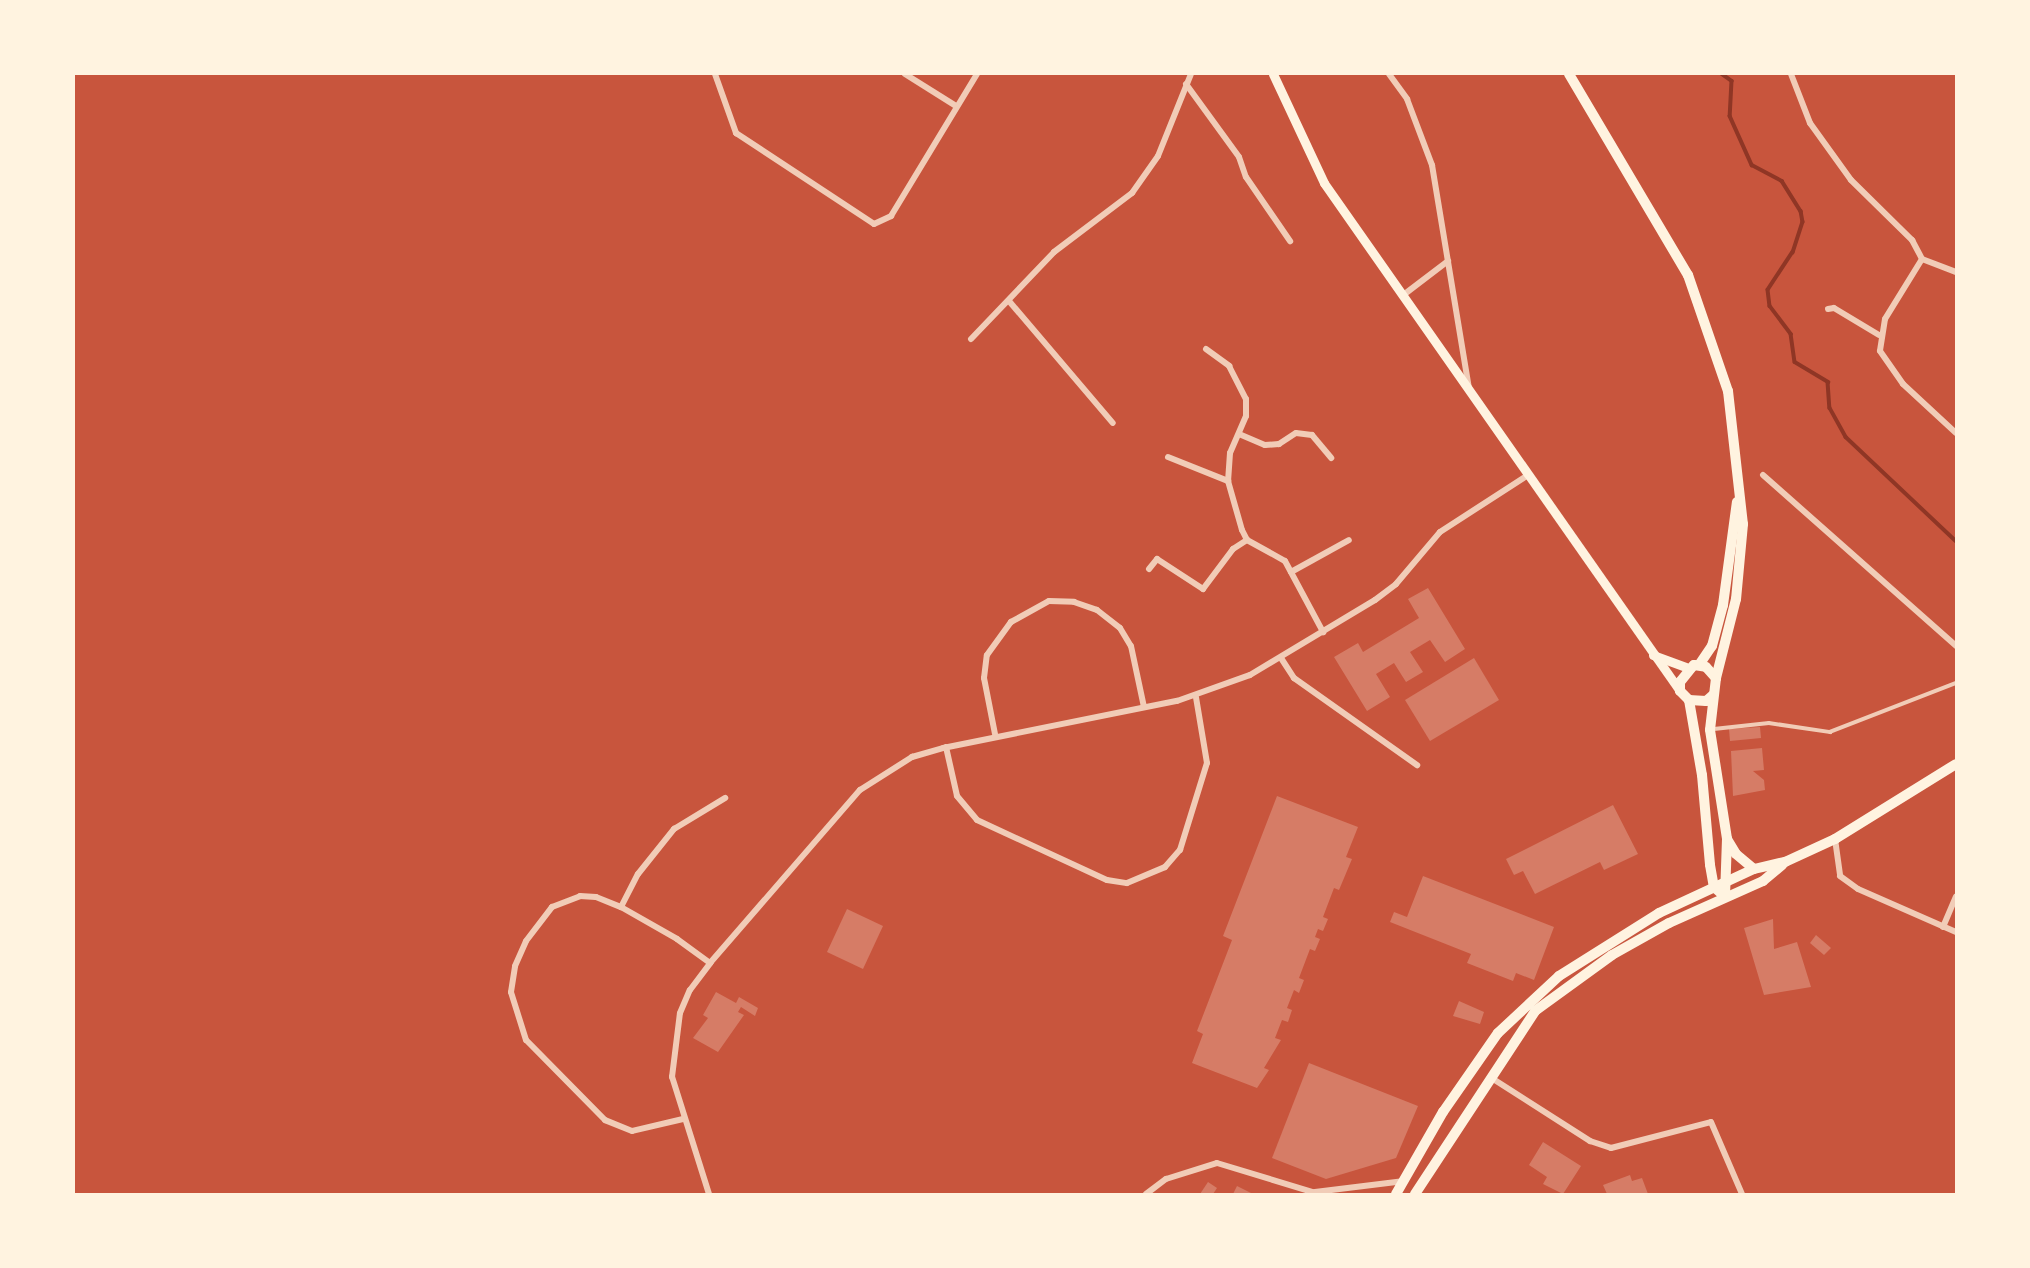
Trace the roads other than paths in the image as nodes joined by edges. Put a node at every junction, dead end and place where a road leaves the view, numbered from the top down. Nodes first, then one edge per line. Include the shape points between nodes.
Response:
1 (715, 74) edge
2 (905, 74) edge
3 (977, 74) edge
4 (1191, 74) edge
5 (1273, 74) edge
6 (1389, 74) edge
7 (1569, 74) edge
8 (1791, 74) edge
9 (1186, 84) junction
10 (956, 106) junction
11 (1290, 241) dead end
12 (1922, 259) junction
13 (1448, 261) junction
14 (1956, 272) edge
15 (1402, 296) junction
16 (1009, 301) junction
17 (1828, 309) dead end
18 (1879, 335) junction
19 (971, 339) dead end
20 (1206, 349) dead end
21 (1469, 391) junction
22 (1113, 424) dead end
23 (1956, 433) edge
24 (1239, 434) junction
25 (1168, 457) dead end
26 (1331, 457) dead end
27 (1528, 475) junction
28 (1763, 475) dead end
29 (1228, 481) junction
30 (1739, 496) junction
31 (1247, 540) junction
32 (1349, 540) dead end
33 (1149, 569) dead end
34 (1291, 572) junction
35 (1323, 632) junction
36 (1956, 646) edge
37 (1652, 654) junction
38 (1281, 658) junction
39 (1694, 666) junction
40 (1716, 678) junction
41 (1956, 683) edge
42 (1680, 691) junction
43 (1713, 695) junction
44 (1196, 696) junction
45 (1689, 700) junction
46 (1144, 707) junction
47 (1710, 730) junction
48 (995, 734) junction
49 (946, 747) junction
50 (1956, 764) edge
51 (1417, 765) dead end
52 (725, 798) dead end
53 (1727, 839) junction
54 (1835, 839) junction
55 (1784, 862) junction
56 (1754, 869) junction
57 (1728, 880) junction
58 (1714, 887) junction
59 (1726, 897) junction
60 (1956, 897) edge
61 (621, 907) junction
62 (1943, 927) junction
63 (1956, 932) edge
64 (710, 963) junction
65 (1489, 1076) junction
66 (683, 1119) junction
67 (1404, 1181) junction
68 (1316, 1194) edge
69 (709, 1195) edge
70 (1146, 1195) edge
71 (1396, 1195) edge
72 (1415, 1195) edge
73 (1742, 1195) edge

1 - 10 street via 736,133 874,224 891,216
2 - 10 street
3 - 10 street
4 - 9 street
5 - 15 main road via 1324,183
6 - 13 street via 1407,99 1432,165
7 - 30 main road via 1688,275 1706,319 1728,391
8 - 12 street via 1810,124 1851,180 1912,240
9 - 11 street via 1239,157 1246,177
9 - 16 street via 1158,156 1132,193 1054,251
12 - 14 street
12 - 18 street
13 - 15 street
13 - 21 street
15 - 21 main road
16 - 19 street
16 - 22 street
17 - 18 street via 1834,308
18 - 23 street via 1880,351 1903,384
20 - 24 street via 1239,379 1246,398
21 - 27 main road
24 - 26 street via 1265,445 1279,444 1296,433 1312,435
24 - 29 street via 1230,453
25 - 29 street
27 - 35 street via 1440,532 1396,584
27 - 37 main road
28 - 36 street
29 - 31 street
30 - 39 main road via 1723,605 1712,646
30 - 40 main road via 1741,563
31 - 33 street via 1233,549 1203,589 1157,559
31 - 34 street via 1276,554
32 - 34 street
34 - 35 street
35 - 38 street
37 - 39 main road
37 - 42 main road
38 - 44 street
38 - 51 street via 1294,678
39 - 40 main road
39 - 42 main road via 1681,678
40 - 43 main road
41 - 47 lane via 1830,732 1769,723
42 - 45 main road
43 - 45 main road via 1706,701
43 - 47 main road
44 - 46 street
44 - 49 street via 1207,763 1180,850 1165,867 1126,883 1107,880 977,820 957,796
45 - 58 main road
46 - 48 street
46 - 48 street via 1131,646 1120,628 1097,610 1074,602 1049,601 1010,622 988,655 984,678
47 - 53 main road
48 - 49 street
49 - 64 street via 912,757 860,790
50 - 54 main road
52 - 61 street via 674,830 638,874
53 - 56 main road
53 - 57 main road
54 - 55 main road
54 - 62 street via 1840,876 1857,889
55 - 56 main road
55 - 59 main road via 1763,881
56 - 57 main road
57 - 58 main road
57 - 59 main road
58 - 59 main road
58 - 67 main road via 1605,945 1522,1009 1487,1048
59 - 65 main road via 1612,955 1555,994 1516,1034
60 - 62 street
61 - 64 street
61 - 66 street via 580,896 552,907 526,941 516,966 511,992 515,1016 527,1040 605,1120 632,1131
62 - 63 street
64 - 66 street via 690,990 674,1040 672,1077
65 - 72 main road
65 - 73 street via 1590,1141 1611,1148 1711,1122
66 - 69 street
67 - 68 street
67 - 71 main road
68 - 70 street via 1217,1163 1166,1179

